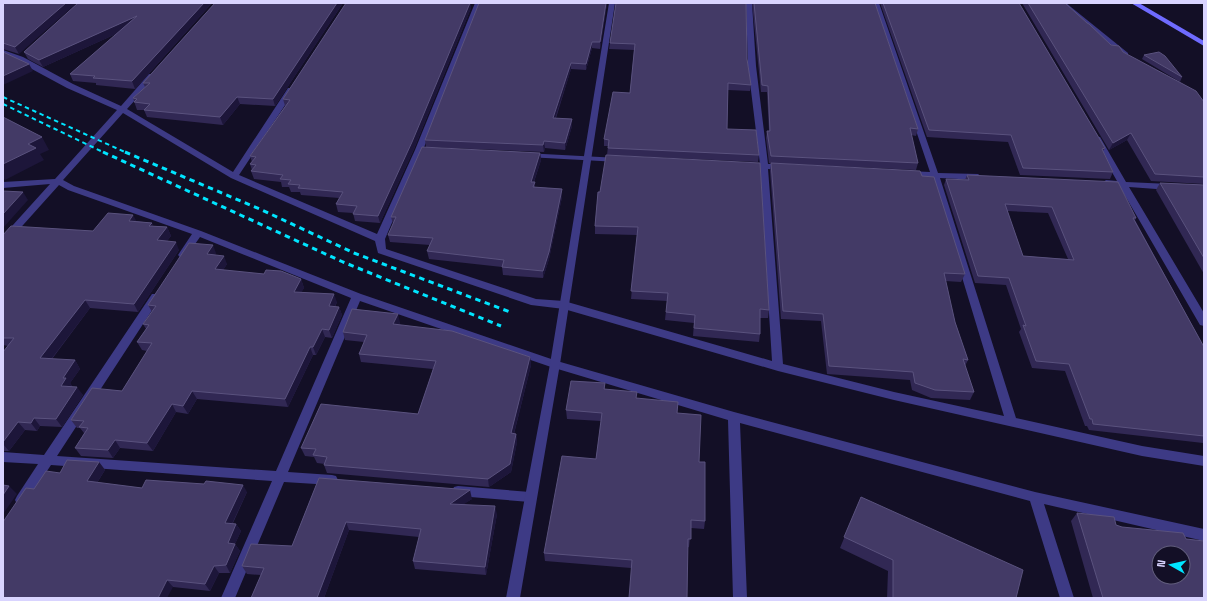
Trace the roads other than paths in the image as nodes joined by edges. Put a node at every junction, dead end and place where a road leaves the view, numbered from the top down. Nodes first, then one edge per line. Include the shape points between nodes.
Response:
1 (478, 3) edge
2 (612, 3) edge
3 (749, 3) edge
4 (876, 3) edge
5 (1062, 3) edge
6 (1134, 3) edge
7 (1204, 44) edge
8 (3, 52) edge
9 (1130, 58) edge
10 (158, 70) edge
11 (293, 86) edge
12 (122, 109) junction
13 (1094, 132) edge
14 (519, 155) edge
15 (589, 159) junction
16 (628, 160) edge
17 (740, 165) edge
18 (764, 166) junction
19 (795, 168) edge
20 (896, 173) edge
21 (935, 175) junction
22 (234, 176) junction
23 (990, 178) edge
24 (58, 181) junction
25 (1101, 183) edge
26 (1124, 184) junction
27 (3, 185) edge
28 (1180, 187) edge
29 (198, 233) junction
30 (380, 238) junction
31 (3, 242) edge
32 (176, 266) edge
33 (162, 286) edge
34 (357, 296) junction
35 (564, 305) junction
36 (1204, 322) edge
37 (555, 364) junction
38 (778, 367) junction
39 (734, 417) junction
40 (1012, 423) junction
41 (3, 457) edge
42 (48, 460) junction
43 (1204, 461) edge
44 (280, 476) junction
45 (342, 481) edge
46 (444, 490) edge
47 (530, 497) junction
48 (1035, 497) junction
49 (15, 509) edge
50 (1204, 535) edge
51 (228, 598) edge
52 (513, 598) edge
53 (742, 598) edge
54 (1067, 598) edge

1 - 30 street via 423,150
2 - 15 street
3 - 18 street via 752,66
4 - 21 street
5 - 9 street
6 - 7 main road
8 - 12 street via 23,56 70,86
10 - 12 street
11 - 22 street
12 - 22 street
12 - 24 street
13 - 26 street
14 - 15 street
15 - 16 street
15 - 35 street
17 - 18 street
18 - 19 street
18 - 38 street
20 - 21 street
21 - 23 street
21 - 40 street
22 - 30 street
24 - 27 street
24 - 29 street via 71,188
24 - 31 street
25 - 26 street
26 - 28 street
26 - 36 street
29 - 32 street
29 - 34 street
30 - 35 street via 381,251 535,302
33 - 42 street
34 - 37 street
34 - 44 street
35 - 37 street
35 - 38 street
37 - 39 street
37 - 47 street
38 - 40 street
39 - 48 street
39 - 53 street
40 - 43 street via 1142,451
41 - 42 street
42 - 44 street
42 - 49 street
44 - 45 street
44 - 51 street
46 - 47 street
47 - 52 street
48 - 50 street
48 - 54 street

